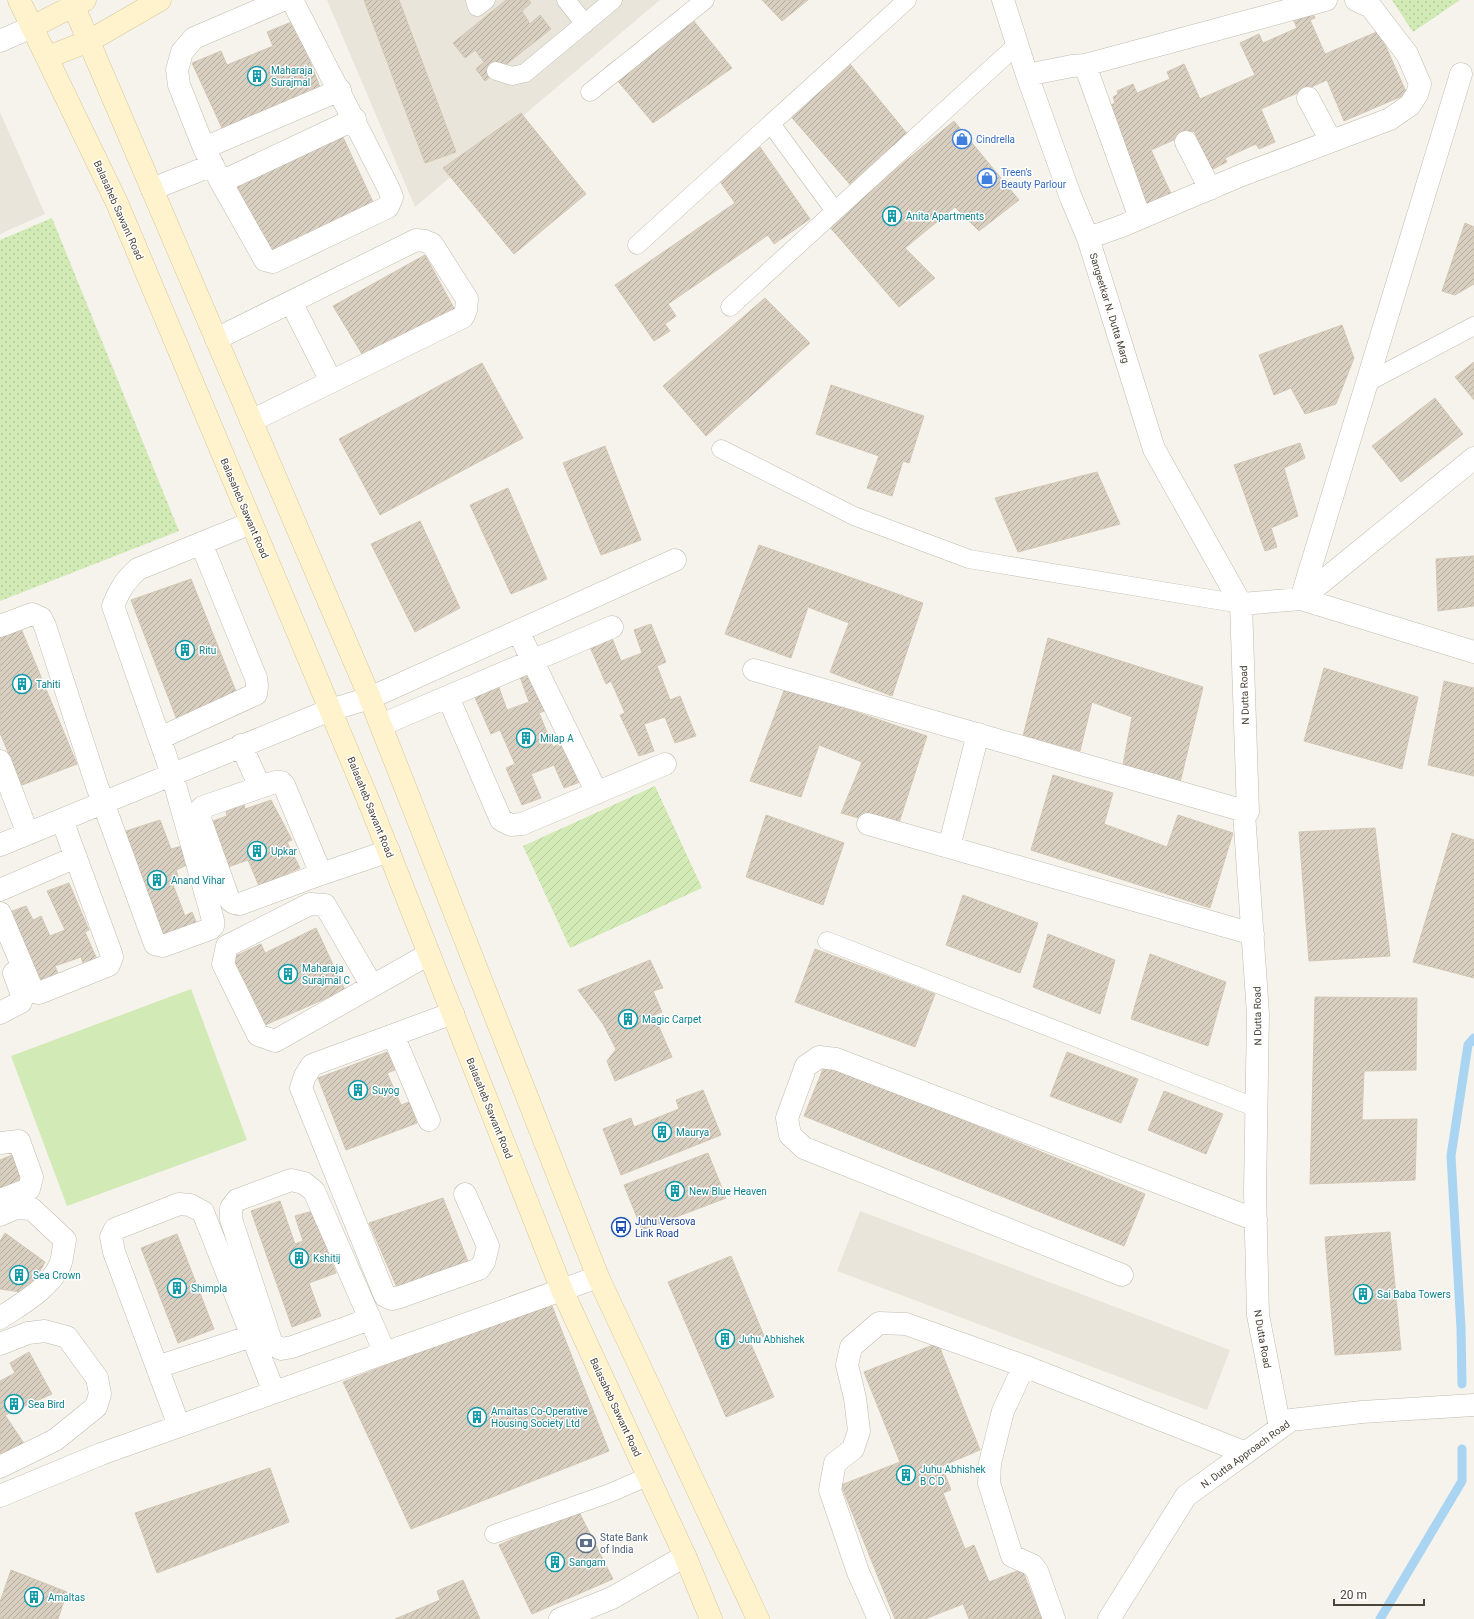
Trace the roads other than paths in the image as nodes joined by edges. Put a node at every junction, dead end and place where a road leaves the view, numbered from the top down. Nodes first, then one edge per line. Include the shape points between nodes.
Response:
1 (19, 0) edge
2 (160, 0) edge
3 (284, 0) edge
4 (292, 0) edge
5 (475, 0) edge
6 (486, 0) edge
7 (566, 0) edge
8 (613, 0) edge
9 (706, 0) edge
10 (907, 0) edge
11 (1003, 0) edge
12 (1326, 0) edge
13 (1356, 0) edge
14 (76, 2) edge
15 (585, 24) junction
16 (32, 27) junction
17 (0, 41) edge
18 (89, 41) junction
19 (1018, 44) junction
20 (48, 57) junction
21 (1085, 65) junction
22 (496, 71) dead end
23 (1461, 74) dead end
24 (1028, 75) junction
25 (340, 90) junction
26 (590, 92) dead end
27 (1308, 98) dead end
28 (355, 120) junction
29 (771, 124) junction
30 (1331, 141) junction
31 (1186, 142) dead end
32 (213, 165) junction
33 (152, 189) junction
34 (1210, 189) junction
35 (835, 211) junction
36 (1140, 218) junction
37 (1088, 238) junction
38 (637, 245) dead end
39 (291, 302) junction
40 (730, 307) dead end
41 (1474, 326) edge
42 (216, 339) junction
43 (332, 382) junction
44 (1368, 382) junction
45 (251, 421) junction
46 (721, 449) dead end
47 (1474, 458) edge
48 (251, 523) junction
49 (201, 543) junction
50 (675, 560) dead end
51 (1301, 599) junction
52 (1241, 604) junction
53 (0, 626) edge
54 (612, 627) dead end
55 (518, 631) junction
56 (1474, 652) edge
57 (533, 661) junction
58 (754, 670) dead end
59 (448, 697) junction
60 (370, 698) junction
61 (330, 710) junction
62 (381, 725) junction
63 (978, 734) junction
64 (160, 738) junction
65 (241, 746) junction
66 (0, 761) edge
67 (665, 764) dead end
68 (172, 774) junction
69 (260, 787) junction
70 (597, 793) junction
71 (104, 802) junction
72 (1248, 812) junction
73 (62, 820) junction
74 (868, 824) dead end
75 (28, 834) junction
76 (0, 845) edge
77 (949, 847) junction
78 (389, 851) junction
79 (76, 857) junction
80 (321, 874) junction
81 (0, 890) edge
82 (0, 913) edge
83 (1253, 934) junction
84 (0, 939) edge
85 (827, 941) dead end
86 (429, 954) junction
87 (372, 986) junction
88 (0, 1012) edge
89 (453, 1013) junction
90 (393, 1035) junction
91 (1257, 1108) junction
92 (429, 1120) dead end
93 (0, 1143) edge
94 (465, 1194) dead end
95 (0, 1200) edge
96 (0, 1215) edge
97 (1256, 1220) junction
98 (1122, 1275) dead end
99 (598, 1277) junction
100 (562, 1290) junction
101 (0, 1318) edge
102 (370, 1319) junction
103 (252, 1336) junction
104 (0, 1344) edge
105 (384, 1353) junction
106 (1024, 1366) junction
107 (157, 1367) junction
108 (274, 1392) junction
109 (1474, 1405) edge
110 (179, 1426) junction
111 (1280, 1428) junction
112 (55, 1440) junction
113 (1246, 1453) junction
114 (0, 1467) edge
115 (68, 1468) junction
116 (648, 1476) junction
117 (0, 1496) edge
118 (494, 1534) dead end
119 (685, 1556) junction
120 (560, 1619) edge
121 (711, 1619) edge
122 (758, 1619) edge
123 (879, 1619) edge
124 (1054, 1619) edge
125 (1109, 1619) edge

1 - 16 main road, Balasaheb Sawant Road
2 - 18 main road
3 - 32 street via 194,38 182,52 177,70 179,85
4 - 25 street
5 - 6 lane via 478,7
7 - 15 lane
8 - 15 lane
9 - 26 lane
10 - 29 lane
11 - 19 street, Sangeetkar N. Dutta Marg
12 - 21 street
13 - 30 street via 1371,7 1407,54 1420,84 1410,105 1390,119
14 - 16 main road
14 - 18 main road
15 - 22 lane via 525,73 512,76
16 - 17 street
16 - 20 main road, Balasaheb Sawant Road
18 - 20 main road
18 - 33 main road
19 - 24 street, Sangeetkar N. Dutta Marg
19 - 35 lane
20 - 48 main road, Balasaheb Sawant Road via 117,203
21 - 24 street
21 - 36 street
23 - 44 street
24 - 37 street, Sangeetkar N. Dutta Marg
25 - 28 street
25 - 32 street
27 - 30 street
28 - 32 street
28 - 32 street via 392,197 388,208 281,260 265,260
29 - 35 lane
29 - 38 lane
30 - 34 street
31 - 34 street
32 - 33 street
33 - 42 main road
34 - 36 street
35 - 40 lane
36 - 37 street
37 - 52 street, Sangeetkar N. Dutta Marg via 1154,449
39 - 42 street
39 - 43 street
39 - 43 street via 416,240 432,244 467,299 463,317
41 - 44 lane
42 - 45 main road
43 - 45 street
44 - 51 street
45 - 60 main road
46 - 52 lane via 854,516 969,559
47 - 51 street
48 - 49 street
48 - 61 main road, Balasaheb Sawant Road
49 - 64 street via 138,569 127,578 113,606
49 - 64 street via 256,678 256,694
50 - 55 street
51 - 52 street
51 - 56 street
52 - 72 street, N Dutta Road
53 - 71 street via 32,614 43,622
54 - 57 street
55 - 57 street
55 - 60 street
57 - 59 street
57 - 70 street
58 - 63 street
59 - 62 street
59 - 70 street via 501,820 511,825 522,824
60 - 61 street
60 - 62 main road
61 - 65 street
61 - 78 main road, Balasaheb Sawant Road
62 - 99 main road
63 - 72 street
63 - 77 street
64 - 68 street
65 - 68 street
65 - 69 street
66 - 75 street
67 - 70 street
68 - 71 street
68 - 71 street via 213,920 210,929 163,946 155,944
69 - 80 street via 278,781 284,785
69 - 80 street via 203,807 199,811 230,900 240,904
71 - 73 street
72 - 83 street, N Dutta Road via 1244,813
73 - 75 street
73 - 79 street
74 - 77 street
75 - 76 street
77 - 83 street
78 - 80 street
78 - 86 main road, Balasaheb Sawant Road
79 - 81 street
79 - 82 street via 111,953 109,965 36,993 32,989
83 - 91 street, N Dutta Road via 1258,1014
84 - 88 street via 23,998 19,1003
85 - 91 lane
86 - 87 street
86 - 89 main road, Balasaheb Sawant Road
87 - 87 street via 275,1041 258,1035 223,964 227,946 310,904 325,905
89 - 90 street
89 - 100 main road, Balasaheb Sawant Road
90 - 92 street
90 - 94 street via 312,1065 301,1088 385,1296 392,1299 400,1298 479,1269 484,1262 488,1246
91 - 97 street, N Dutta Road
93 - 95 street via 19,1141 32,1177 29,1189
96 - 101 street via 16,1208 32,1209 64,1240 61,1263 53,1278 33,1296
97 - 98 street via 836,1059 819,1057 806,1066 787,1118 790,1135 804,1148
97 - 111 street, N Dutta Road via 1258,1315
99 - 100 street
99 - 122 main road
100 - 105 street
100 - 116 main road, Balasaheb Sawant Road
102 - 102 street via 314,1191 304,1183 291,1180 237,1200 231,1208 231,1219 272,1344 281,1349 292,1347
102 - 105 street
103 - 107 street
103 - 107 street via 203,1212 190,1205 179,1204 115,1229 111,1237 114,1252
103 - 108 street
104 - 112 street via 28,1333 45,1331 67,1337 97,1378 100,1394 96,1407
105 - 108 street
106 - 113 street
106 - 123 street via 906,1324 879,1323 851,1347 847,1365 859,1430 853,1449 835,1463 830,1490 858,1572
106 - 124 street via 1003,1411 993,1446 989,1483 1012,1556 1032,1565 1037,1571
107 - 110 street
108 - 110 street
109 - 111 street, N. Dutta Approach Road via 1362,1412 1291,1420
110 - 115 street
111 - 113 street, N. Dutta Approach Road
112 - 114 street
112 - 115 street
113 - 125 street, N. Dutta Approach Road via 1186,1496
115 - 117 street
116 - 118 lane via 610,1493
116 - 119 main road, Balasaheb Sawant Road
119 - 120 street via 612,1598
119 - 121 main road, Balasaheb Sawant Road

